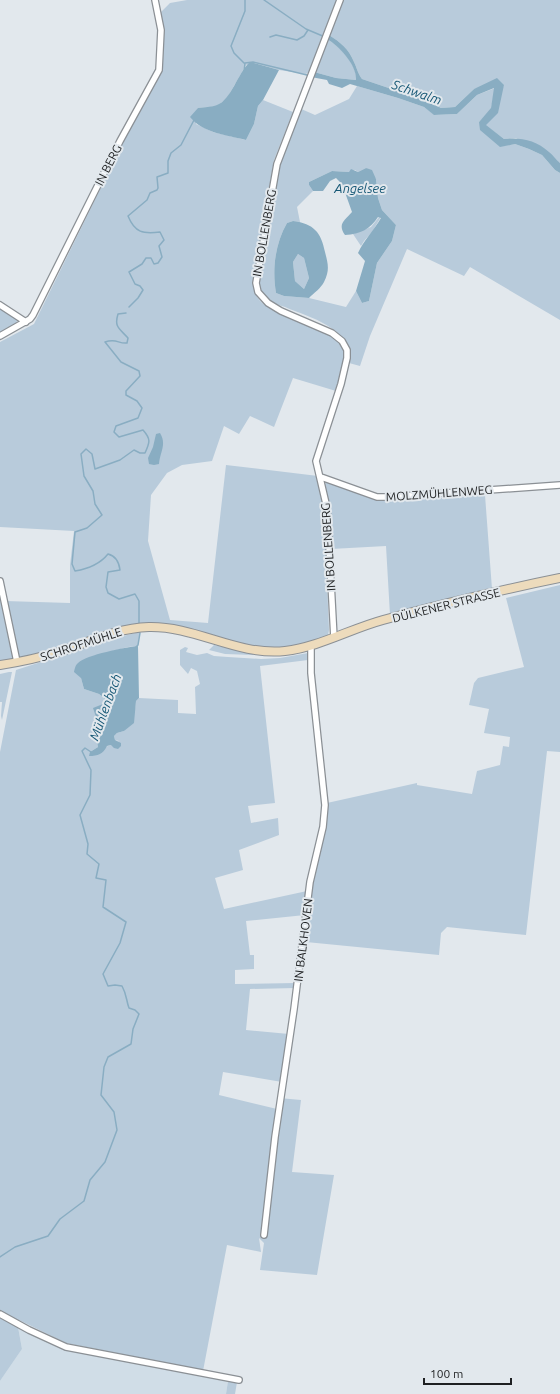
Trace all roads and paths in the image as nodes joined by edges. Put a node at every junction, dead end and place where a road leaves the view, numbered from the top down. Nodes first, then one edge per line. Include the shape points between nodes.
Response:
1 (155, 0) edge
2 (340, 0) edge
3 (0, 305) edge
4 (26, 322) junction
5 (0, 336) edge
6 (321, 477) junction
7 (560, 485) edge
8 (560, 578) edge
9 (0, 581) edge
10 (334, 638) junction
11 (311, 646) junction
12 (17, 662) junction
13 (0, 665) edge
14 (264, 1235) dead end
15 (0, 1314) edge
16 (239, 1380) dead end

1 - 4 street, IN BERG via 161,30 159,70 120,141 33,315
2 - 6 street, IN BOLLENBERG via 277,164 256,283 258,292 268,303 332,333 342,341 347,350 341,384 316,461
3 - 4 street
4 - 5 street, IN BERG
6 - 7 street, MOLZMÜHLENWEG via 377,497 389,498
6 - 10 street, IN BOLLENBERG via 327,508
8 - 10 main road, DÜLKENER STRASSE via 383,620
9 - 12 street
10 - 11 main road, DÜLKENER STRASSE
11 - 12 main road, SCHROFMÜHLE via 285,651 255,651 166,628 149,627 115,632
11 - 14 street, IN BALKHOVEN via 311,673 325,805 323,827 310,882
12 - 13 main road
15 - 16 street via 66,1347

